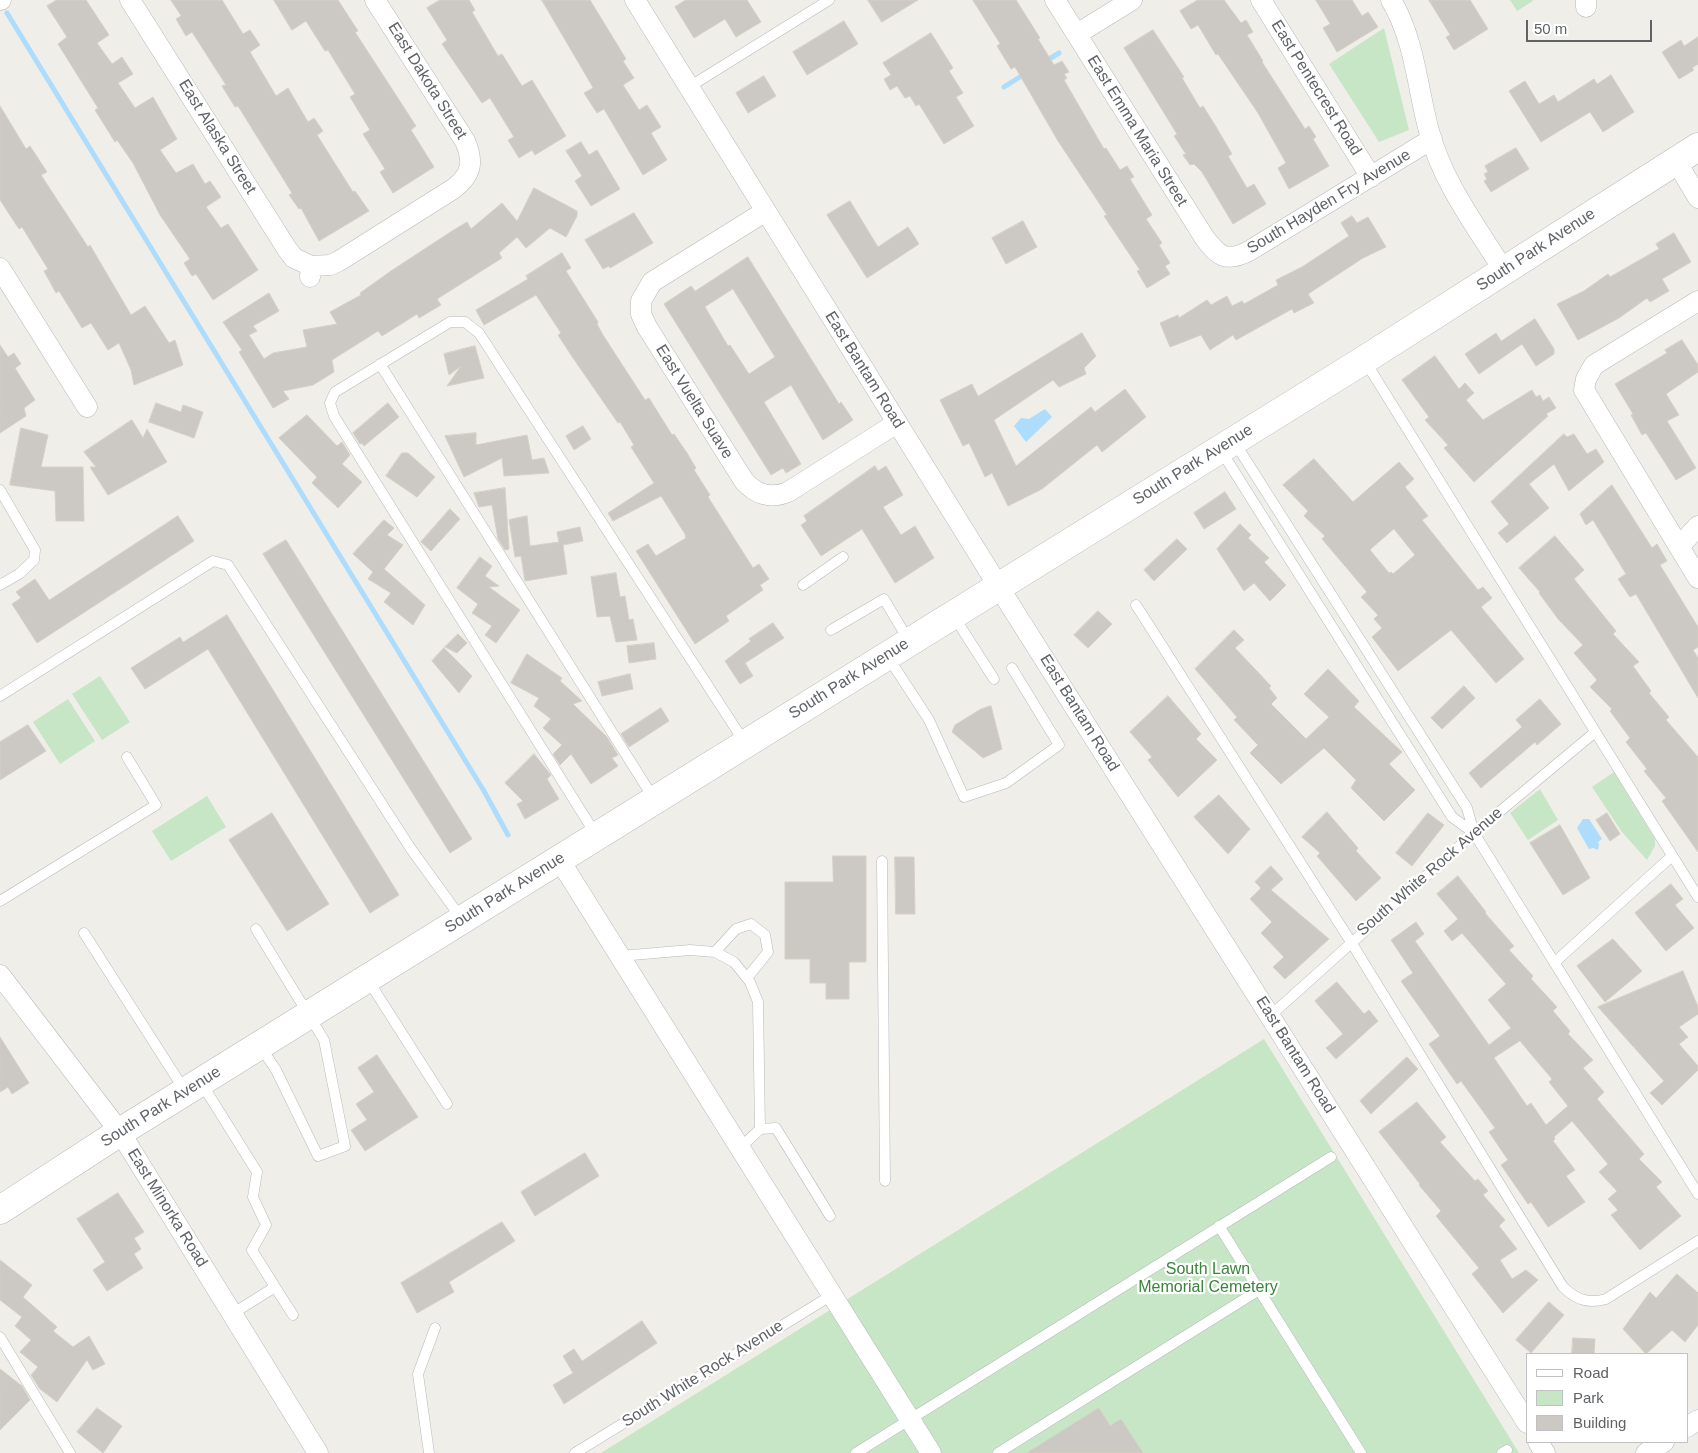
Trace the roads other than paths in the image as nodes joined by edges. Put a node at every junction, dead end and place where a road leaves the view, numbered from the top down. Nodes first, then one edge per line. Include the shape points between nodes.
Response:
1 (130, 0) edge
2 (375, 0) edge
3 (635, 0) edge
4 (829, 0) edge
5 (1055, 0) edge
6 (1132, 0) edge
7 (1261, 0) edge
8 (1391, 0) edge
9 (1076, 34) junction
10 (689, 87) junction
11 (1432, 139) junction
12 (1687, 154) edge
13 (478, 167) joint
14 (1371, 177) junction
15 (1698, 198) edge
16 (766, 212) junction
17 (1224, 257) joint
18 (0, 268) edge
19 (1504, 271) junction
20 (1698, 301) edge
21 (1364, 360) junction
22 (380, 364) junction
23 (87, 406) dead end
24 (897, 423) junction
25 (1227, 444) junction
26 (0, 490) edge
27 (1698, 526) edge
28 (1679, 547) junction
29 (844, 557) dead end
30 (1698, 578) edge
31 (0, 585) edge
32 (803, 585) dead end
33 (998, 586) junction
34 (1136, 606) dead end
35 (953, 615) junction
36 (831, 630) dead end
37 (910, 642) junction
38 (1366, 649) junction
39 (887, 656) junction
40 (1352, 658) junction
41 (1012, 668) dead end
42 (994, 679) dead end
43 (0, 696) edge
44 (1594, 733) junction
45 (746, 744) junction
46 (127, 757) dead end
47 (654, 800) junction
48 (1474, 833) junction
49 (596, 836) junction
50 (1672, 856) junction
51 (559, 859) junction
52 (882, 861) dead end
53 (1698, 897) edge
54 (0, 901) edge
55 (462, 920) junction
56 (256, 929) dead end
57 (84, 933) dead end
58 (1352, 942) junction
59 (715, 952) junction
60 (620, 956) junction
61 (1555, 962) junction
62 (0, 975) edge
63 (747, 978) junction
64 (367, 979) junction
65 (310, 1015) junction
66 (1270, 1016) junction
67 (260, 1046) junction
68 (193, 1087) junction
69 (447, 1104) dead end
70 (760, 1129) junction
71 (120, 1132) junction
72 (740, 1148) junction
73 (1330, 1157) dead end
74 (885, 1180) dead end
75 (1698, 1194) edge
76 (0, 1210) edge
77 (830, 1216) dead end
78 (1219, 1226) junction
79 (1698, 1241) edge
80 (275, 1288) junction
81 (1259, 1290) junction
82 (832, 1295) junction
83 (232, 1314) junction
84 (293, 1315) dead end
85 (435, 1328) dead end
86 (0, 1337) edge
87 (910, 1419) junction
88 (1526, 1422) edge
89 (1662, 1443) edge
90 (1003, 1452) edge
91 (70, 1453) edge
92 (318, 1453) edge
93 (429, 1453) edge
94 (575, 1453) edge
95 (856, 1453) edge
96 (931, 1453) edge
97 (1361, 1453) edge
98 (1646, 1453) edge

1 - 13 street, East Alaska Street via 287,249 310,271 339,261 463,182
2 - 13 street, East Dakota Street via 466,141
3 - 10 street, East Bantam Road
4 - 10 lane
5 - 9 street, East Emma Maria Street
6 - 9 street
7 - 14 street, East Pentecrest Road
8 - 11 street via 1413,54
9 - 17 street, East Emma Maria Street via 1204,237 1214,251
10 - 16 street, East Bantam Road
11 - 14 street, South Hayden Fry Avenue
11 - 19 street via 1444,176
12 - 15 street
12 - 19 main road, South Park Avenue
14 - 17 street, South Hayden Fry Avenue via 1238,257
16 - 24 street, East Bantam Road
16 - 24 street, East Vuelta Suave via 660,276 636,298 652,335 744,481 762,500 788,492
18 - 23 street
19 - 21 main road, South Park Avenue
20 - 28 street via 1594,365 1584,390
21 - 25 main road, South Park Avenue
21 - 44 lane
22 - 45 lane via 450,322 466,322 479,333
22 - 47 lane
22 - 49 lane via 335,392 330,403 334,416
24 - 33 street, East Bantam Road
25 - 33 main road, South Park Avenue
25 - 38 lane
25 - 40 lane
26 - 31 lane via 35,550 34,560
27 - 28 street
28 - 30 street
29 - 32 lane
33 - 35 main road, South Park Avenue
33 - 66 street, East Bantam Road
34 - 58 lane
35 - 37 main road, South Park Avenue
35 - 42 lane
36 - 37 lane via 884,599
37 - 39 main road, South Park Avenue
38 - 40 lane
38 - 48 lane via 1467,808
39 - 41 lane via 929,720 964,797 1006,783 1060,745
39 - 45 main road, South Park Avenue
40 - 48 lane via 1452,817
43 - 55 lane via 213,561 228,565 411,849
44 - 48 lane, South White Rock Avenue
44 - 50 lane
45 - 47 main road, South Park Avenue
46 - 54 lane via 156,805
47 - 49 main road, South Park Avenue
48 - 58 lane, South White Rock Avenue
48 - 61 lane
49 - 51 main road, South Park Avenue
50 - 53 lane
50 - 61 lane
51 - 55 main road, South Park Avenue
51 - 60 street
52 - 74 lane
55 - 64 main road, South Park Avenue
56 - 65 lane
57 - 68 lane
58 - 66 lane, South White Rock Avenue
58 - 79 lane via 1563,1288 1571,1295 1586,1301 1606,1299
59 - 60 lane via 690,950
59 - 63 lane via 734,962
59 - 63 lane via 736,929 751,924 765,934 768,952
60 - 72 street
61 - 75 lane
62 - 71 street, East Minorka Road
63 - 70 lane via 758,1002
64 - 65 main road, South Park Avenue
64 - 69 lane
65 - 67 main road, South Park Avenue
65 - 67 lane via 324,1040 345,1146 318,1156 276,1070
66 - 88 street, East Bantam Road
67 - 68 main road, South Park Avenue
68 - 71 main road, South Park Avenue
68 - 80 lane via 257,1172 253,1197 266,1225 252,1250
70 - 72 lane
70 - 77 lane via 776,1128
71 - 76 main road, South Park Avenue
71 - 83 street, East Minorka Road
72 - 82 street
73 - 78 lane
78 - 81 lane
78 - 87 lane
80 - 83 lane
80 - 84 lane
81 - 90 lane
81 - 97 lane
82 - 87 street
82 - 94 lane, South White Rock Avenue
83 - 92 street, East Minorka Road
85 - 93 lane via 418,1374
86 - 91 lane
87 - 95 lane
87 - 96 street
89 - 98 street

